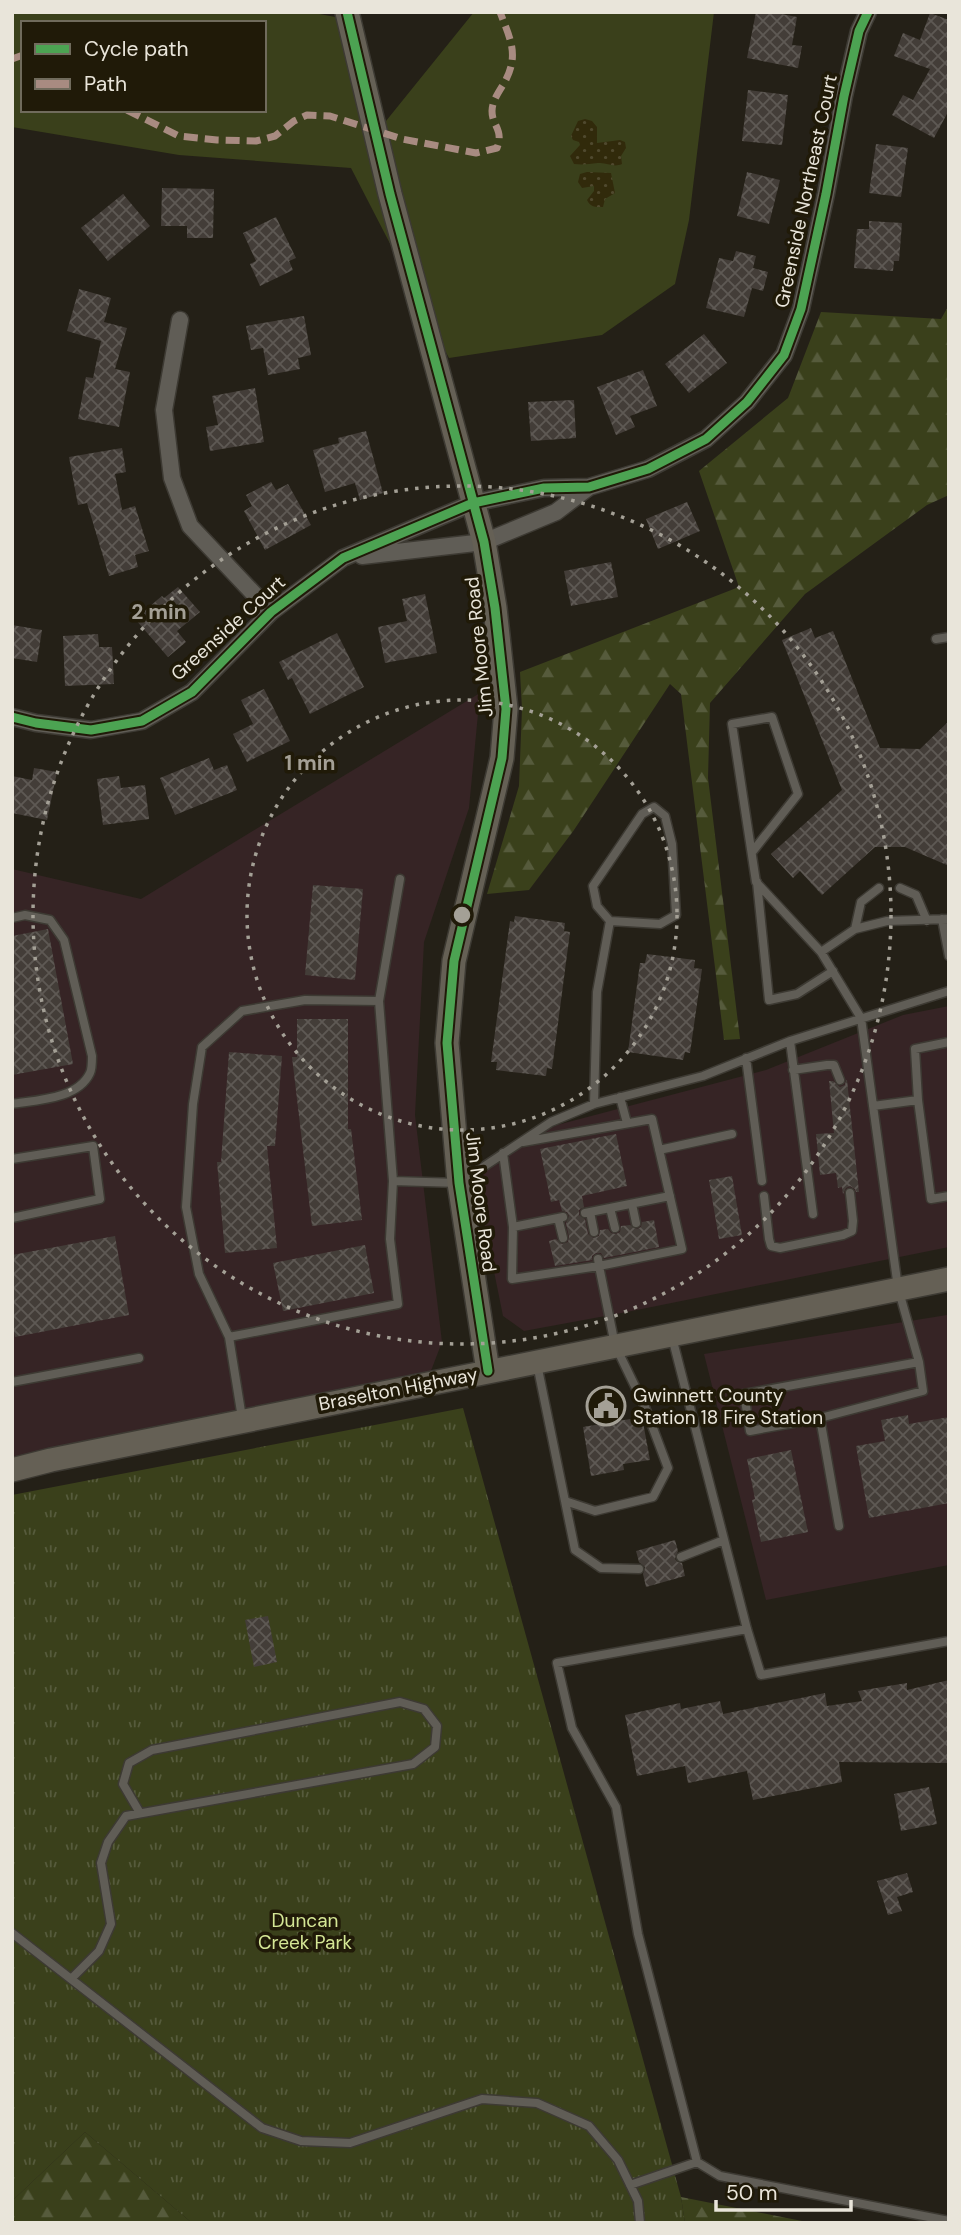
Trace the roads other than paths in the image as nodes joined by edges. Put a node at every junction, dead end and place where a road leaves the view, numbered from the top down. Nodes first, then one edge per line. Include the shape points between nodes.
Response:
1 (347, 12) edge
2 (868, 12) edge
3 (180, 320) dead end
4 (589, 486) junction
5 (473, 503) junction
6 (484, 541) junction
7 (343, 558) junction
8 (271, 612) junction
9 (949, 636) edge
10 (936, 639) dead end
11 (12, 717) edge
12 (753, 851) junction
13 (400, 879) dead end
14 (757, 882) junction
15 (879, 888) dead end
16 (900, 888) dead end
17 (12, 918) edge
18 (946, 919) edge
19 (927, 921) junction
20 (610, 922) junction
21 (855, 929) junction
22 (821, 952) junction
23 (949, 956) edge
24 (833, 971) junction
25 (949, 991) edge
26 (379, 1001) junction
27 (861, 1018) junction
28 (790, 1041) junction
29 (949, 1042) edge
30 (746, 1058) junction
31 (793, 1070) junction
32 (840, 1080) dead end
33 (620, 1097) junction
34 (918, 1100) junction
35 (12, 1104) edge
36 (594, 1104) junction
37 (873, 1106) junction
38 (627, 1123) junction
39 (732, 1134) dead end
40 (516, 1144) junction
41 (659, 1150) junction
42 (503, 1153) junction
43 (12, 1159) edge
44 (393, 1181) junction
45 (762, 1181) dead end
46 (458, 1183) junction
47 (850, 1193) dead end
48 (670, 1196) junction
49 (764, 1196) dead end
50 (949, 1196) edge
51 (632, 1204) junction
52 (610, 1208) junction
53 (813, 1214) dead end
54 (12, 1219) edge
55 (636, 1223) dead end
56 (513, 1227) junction
57 (615, 1228) dead end
58 (594, 1232) dead end
59 (563, 1238) dead end
60 (599, 1262) junction
61 (949, 1279) edge
62 (898, 1288) junction
63 (671, 1334) junction
64 (229, 1338) junction
65 (615, 1345) junction
66 (139, 1358) dead end
67 (537, 1361) junction
68 (919, 1362) junction
69 (488, 1371) junction
70 (12, 1382) edge
71 (820, 1418) junction
72 (243, 1421) junction
73 (12, 1470) edge
74 (565, 1501) junction
75 (839, 1526) dead end
76 (724, 1540) junction
77 (681, 1557) dead end
78 (639, 1569) dead end
79 (747, 1629) junction
80 (949, 1641) edge
81 (140, 1813) junction
82 (12, 1933) edge
83 (71, 1979) junction
84 (697, 2162) junction
85 (630, 2185) junction
86 (949, 2221) edge
87 (640, 2223) edge

1 - 5 street, Jim Moore Road via 390,194
2 - 4 street, Greenside Northeast Court via 844,96 801,309 784,355 747,402 706,439 648,469
3 - 8 street via 164,410 172,478 190,526
4 - 5 street, Greenside Northeast Court via 544,488
4 - 6 street, Greenside Northeast Court via 556,512
5 - 6 street, Jim Moore Road
5 - 7 street, Greenside Court
6 - 7 street, Greenside Court
6 - 46 street, Jim Moore Road via 506,709 502,758 454,961 447,1043
7 - 8 street, Greenside Court
8 - 11 street, Greenside Court via 192,692 142,720 91,730
9 - 10 lane
12 - 12 lane via 732,724 772,717 798,794
12 - 14 lane
13 - 26 lane
14 - 22 lane
14 - 24 lane via 769,1000 797,994
15 - 21 lane via 861,902
16 - 19 lane via 916,895
17 - 35 lane via 25,915 50,920 64,940 92,1056 90,1073 76,1089
18 - 19 lane
18 - 23 lane
19 - 21 lane via 887,921
20 - 20 lane via 597,906 593,886 642,814 654,807 665,816 672,844 676,915 660,924
20 - 36 lane via 597,992
21 - 22 lane
22 - 24 lane
24 - 27 lane
25 - 27 lane
26 - 44 lane
26 - 64 lane via 305,1000 242,1011 202,1047 193,1104 187,1207 200,1274
27 - 28 lane
27 - 37 lane
28 - 30 lane
28 - 31 lane
29 - 34 lane via 915,1049
30 - 33 lane via 703,1076
30 - 45 lane
31 - 32 lane via 834,1065
31 - 53 lane
33 - 36 lane
33 - 38 lane
34 - 37 lane
34 - 50 lane via 931,1199
36 - 40 lane via 551,1122
37 - 62 lane
38 - 40 lane
38 - 41 lane via 652,1119
39 - 41 lane
40 - 42 lane
41 - 48 lane
42 - 46 lane
42 - 56 lane
43 - 54 lane via 93,1146 100,1199
44 - 46 lane
44 - 64 lane via 390,1239 398,1304
46 - 69 street, Jim Moore Road
47 - 49 lane via 852,1231 780,1248 771,1246
48 - 51 lane
48 - 60 lane via 682,1249
51 - 52 lane
51 - 55 lane
52 - 57 lane
52 - 58 lane via 588,1213
56 - 59 lane via 561,1218
56 - 60 lane via 512,1279
60 - 65 lane
61 - 62 street, Braselton Highway
62 - 63 street, Braselton Highway
62 - 68 lane
63 - 65 street, Braselton Highway
63 - 76 lane
64 - 72 lane
65 - 67 street, Braselton Highway
65 - 74 lane via 668,1468 653,1497 596,1511
66 - 70 lane
67 - 69 street, Braselton Highway
67 - 74 lane
68 - 71 lane via 923,1391
68 - 71 lane via 744,1394 750,1430
69 - 72 street, Braselton Highway
71 - 75 lane
72 - 73 street, Braselton Highway
74 - 78 lane via 575,1550 601,1568
76 - 77 lane
76 - 79 lane
79 - 80 lane via 761,1675
79 - 84 lane via 557,1663 572,1728 616,1807 638,1934
81 - 81 lane via 413,1764 435,1747 437,1726 424,1709 400,1702 152,1751 129,1763 123,1784
81 - 83 lane via 126,1816 107,1842 101,1863 111,1924 99,1951
82 - 83 lane
83 - 85 lane via 262,2128 301,2141 350,2143 482,2099 537,2103 589,2126 618,2160
84 - 85 lane
84 - 86 lane via 720,2176
85 - 87 lane via 638,2201

